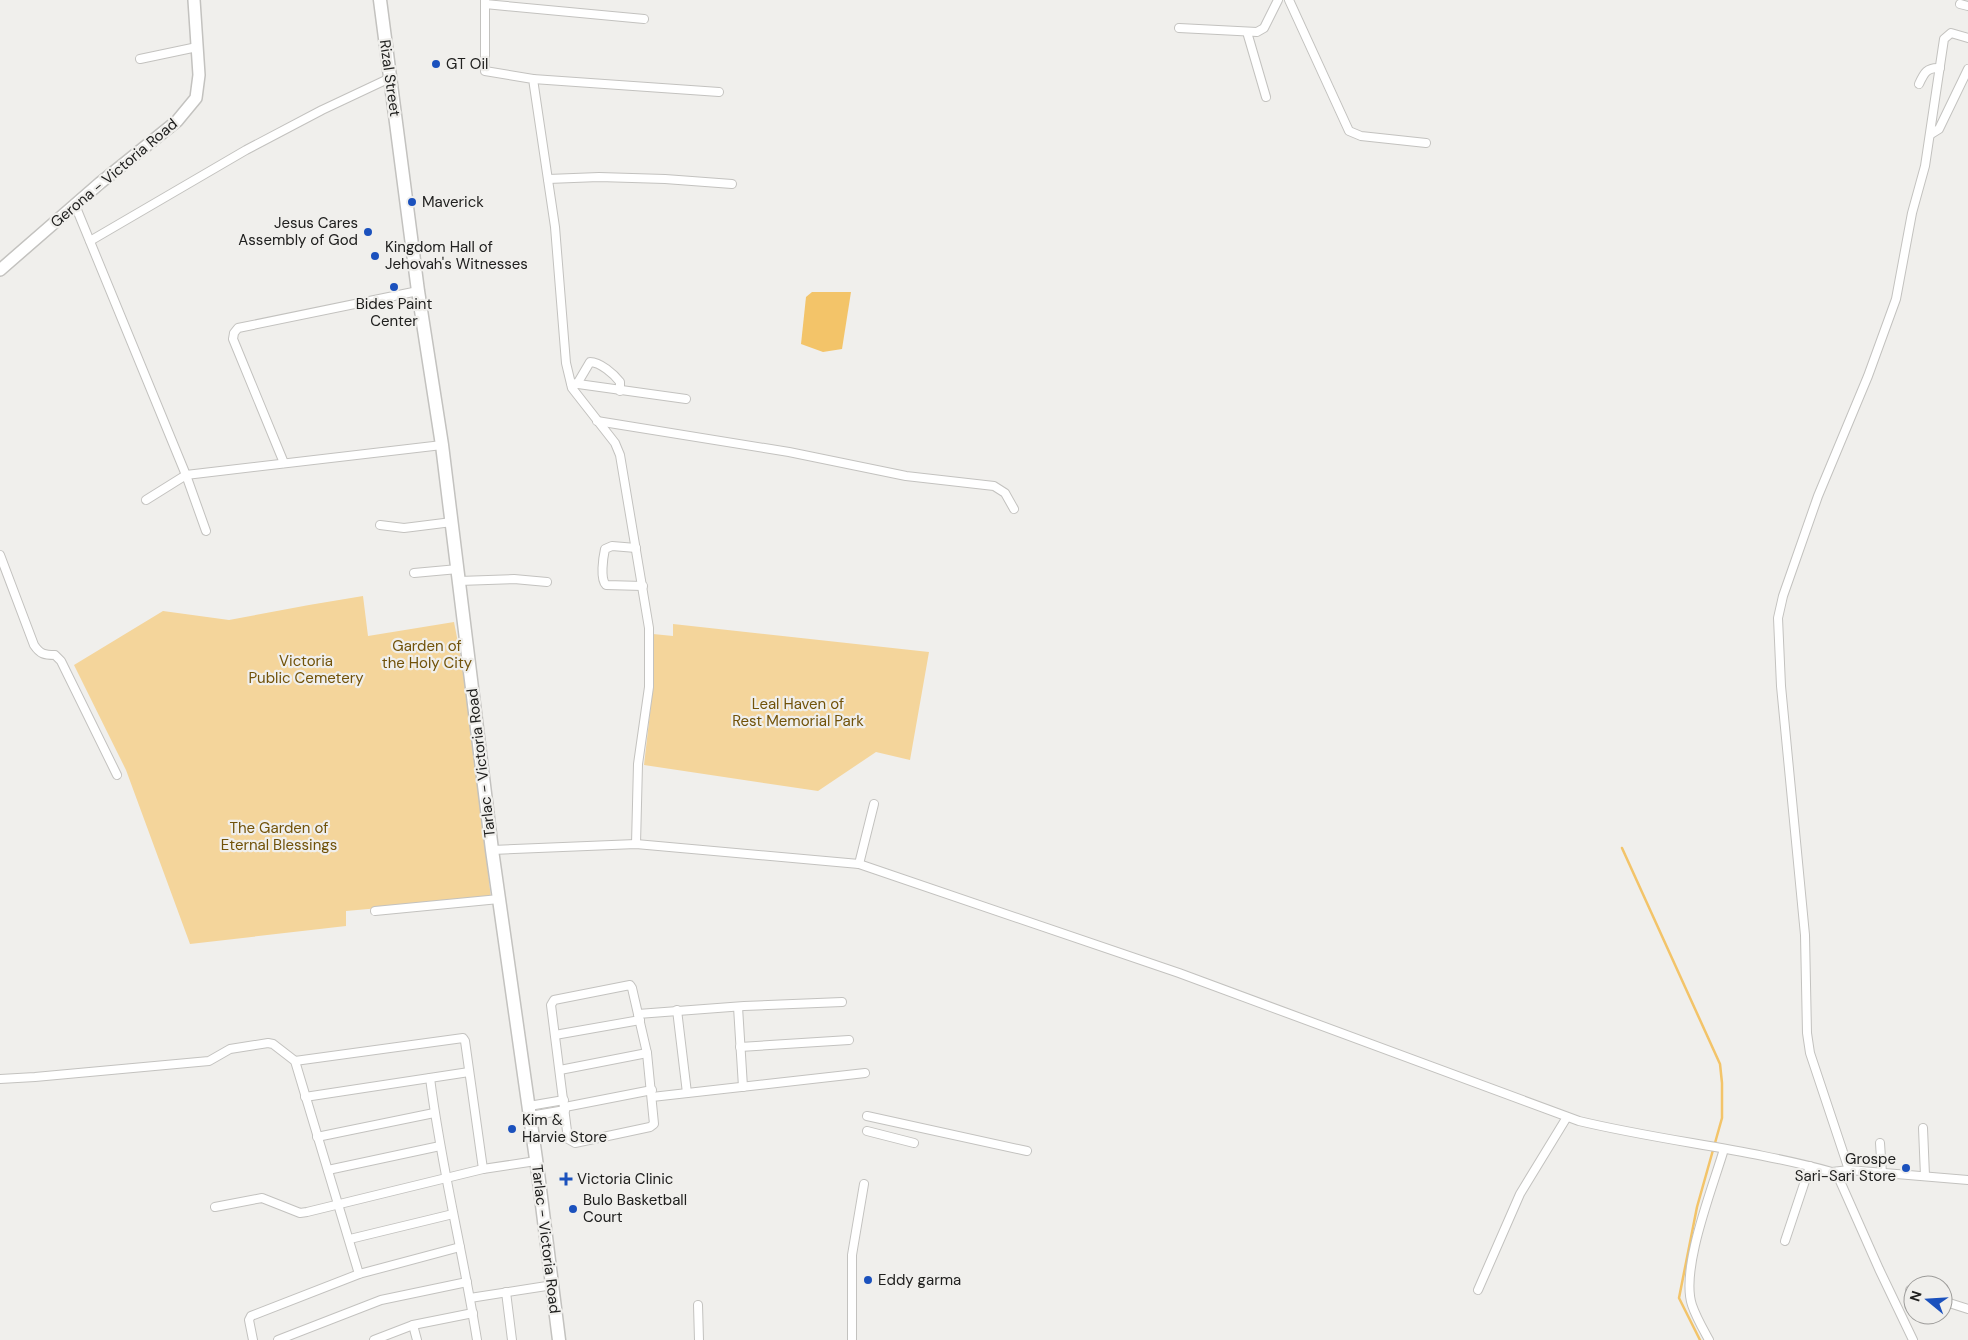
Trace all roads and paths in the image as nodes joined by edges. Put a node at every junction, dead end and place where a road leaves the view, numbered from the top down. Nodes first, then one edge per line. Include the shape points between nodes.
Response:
1 (194, 0) edge
2 (380, 0) edge
3 (1270, 0) edge
4 (1289, 0) edge
5 (485, 2) edge
6 (1276, 4) edge
7 (644, 19) dead end
8 (1179, 28) dead end
9 (1247, 32) junction
10 (1968, 38) edge
11 (197, 47) junction
12 (140, 59) dead end
13 (1940, 68) junction
14 (1968, 68) edge
15 (390, 78) junction
16 (533, 79) junction
17 (1919, 84) dead end
18 (719, 92) dead end
19 (1266, 97) dead end
20 (1931, 134) junction
21 (1426, 143) dead end
22 (400, 156) joint
23 (548, 179) junction
24 (732, 184) dead end
25 (75, 205) junction
26 (90, 241) junction
27 (0, 270) edge
28 (418, 290) junction
29 (574, 383) junction
30 (620, 390) junction
31 (686, 399) dead end
32 (597, 421) junction
33 (442, 445) junction
34 (284, 463) junction
35 (186, 475) junction
36 (146, 500) dead end
37 (1014, 509) dead end
38 (452, 522) junction
39 (380, 525) dead end
40 (206, 531) dead end
41 (636, 548) junction
42 (0, 555) edge
43 (414, 573) dead end
44 (458, 575) junction
45 (547, 582) dead end
46 (642, 586) junction
47 (117, 775) dead end
48 (874, 804) dead end
49 (636, 844) junction
50 (492, 850) junction
51 (859, 864) junction
52 (499, 899) junction
53 (375, 911) dead end
54 (842, 1002) dead end
55 (738, 1007) junction
56 (678, 1010) junction
57 (639, 1017) junction
58 (555, 1035) junction
59 (849, 1040) dead end
60 (740, 1047) junction
61 (647, 1053) junction
62 (294, 1062) junction
63 (560, 1070) junction
64 (469, 1072) junction
65 (866, 1073) dead end
66 (430, 1078) junction
67 (0, 1079) edge
68 (743, 1087) junction
69 (687, 1093) junction
70 (652, 1094) junction
71 (305, 1097) junction
72 (565, 1106) junction
73 (529, 1111) junction
74 (434, 1113) junction
75 (867, 1116) dead end
76 (1567, 1117) junction
77 (1923, 1128) dead end
78 (867, 1131) dead end
79 (317, 1137) junction
80 (914, 1143) dead end
81 (1880, 1143) dead end
82 (440, 1146) junction
83 (1724, 1150) junction
84 (1027, 1151) dead end
85 (536, 1161) junction
86 (1810, 1166) junction
87 (483, 1169) junction
88 (328, 1170) junction
89 (1849, 1170) junction
90 (1836, 1172) junction
91 (1882, 1173) junction
92 (1925, 1176) junction
93 (445, 1180) junction
94 (1968, 1180) edge
95 (864, 1184) dead end
96 (339, 1204) junction
97 (215, 1207) dead end
98 (452, 1214) junction
99 (350, 1239) junction
100 (1785, 1241) dead end
101 (460, 1247) junction
102 (359, 1274) junction
103 (467, 1282) junction
104 (553, 1285) junction
105 (1478, 1290) dead end
106 (506, 1292) junction
107 (470, 1298) junction
108 (1953, 1304) edge
109 (698, 1305) dead end
110 (1968, 1309) edge
111 (473, 1313) junction
112 (413, 1325) junction
113 (378, 1339) edge
114 (252, 1340) edge
115 (278, 1340) edge
116 (417, 1340) edge
117 (477, 1340) edge
118 (512, 1340) edge
119 (560, 1340) edge
120 (699, 1340) edge
121 (852, 1340) edge
122 (1709, 1340) edge
123 (1913, 1340) edge

1 - 11 main road, Gerona - Victoria Road
2 - 15 main road, Rizal Street
3 - 6 street
4 - 21 street via 1349,131 1360,136
5 - 7 street
5 - 16 street via 485,70
6 - 9 street via 1264,28
8 - 9 street
9 - 19 street
10 - 13 street via 1955,33 1946,36
11 - 12 street
11 - 25 main road, Gerona - Victoria Road via 199,75 196,98 177,121
13 - 17 street via 1926,70
13 - 20 street
14 - 20 street via 1939,129
15 - 22 main road, Rizal Street
15 - 26 street via 246,150
16 - 18 street
16 - 23 street
20 - 89 street via 1896,299 1818,496 1778,618 1781,686 1805,935 1810,1053
22 - 28 main road, Tarlac - Victoria Road
23 - 24 street via 598,177
23 - 29 street via 566,363
25 - 26 street
25 - 27 main road, Gerona - Victoria Road
26 - 35 street
28 - 33 main road, Tarlac - Victoria Road
28 - 34 street via 236,330 234,339
29 - 30 street
29 - 30 street via 592,362 616,377
29 - 32 street via 572,388
30 - 31 street
32 - 37 street via 789,452 906,476 994,486 1005,493
32 - 41 street via 615,443 620,455
33 - 34 street
33 - 38 main road, Tarlac - Victoria Road
34 - 35 street
35 - 36 street
35 - 40 street
38 - 39 street via 404,528
38 - 44 main road, Tarlac - Victoria Road
41 - 46 street
41 - 46 street via 612,546 605,549 603,580 606,585
42 - 47 street via 34,645 38,652 55,655 62,661
43 - 44 street
44 - 45 street
44 - 50 main road, Tarlac - Victoria Road
46 - 49 street via 650,628 649,687 638,764
48 - 51 street
49 - 50 street
49 - 51 street
50 - 52 main road, Tarlac - Victoria Road
51 - 76 street via 1179,973
52 - 53 street
52 - 73 main road, Tarlac - Victoria Road
54 - 55 street
55 - 56 street
55 - 60 street
56 - 57 street
56 - 69 street
57 - 58 street
57 - 58 street via 630,985 554,1000 551,1009
57 - 61 street
58 - 63 street
59 - 60 street
60 - 68 street
61 - 63 street
61 - 70 street
62 - 64 street via 463,1038
62 - 67 street via 273,1044 268,1044 230,1049 209,1061
62 - 71 street
63 - 72 street
64 - 66 street
64 - 87 street
65 - 68 street
66 - 71 street
66 - 74 street
68 - 69 street
69 - 70 street
70 - 72 street
70 - 72 street via 654,1124 575,1144 568,1140
71 - 79 street
72 - 73 street
73 - 85 main road, Tarlac - Victoria Road
74 - 79 street
74 - 82 street
75 - 84 street
76 - 83 street via 1624,1132
76 - 105 street via 1520,1194
77 - 92 street
78 - 80 street
79 - 88 street
81 - 91 street
82 - 88 street
82 - 93 street
83 - 86 street
83 - 122 street via 1694,1249 1689,1279 1692,1305
85 - 87 street
85 - 104 main road, Tarlac - Victoria Road
86 - 90 street
86 - 100 street
87 - 93 street
88 - 96 street
89 - 90 street
89 - 91 street
90 - 123 street
91 - 92 street
92 - 94 street
93 - 96 street
93 - 98 street
95 - 121 street via 852,1255
96 - 97 street via 300,1212 262,1198
96 - 99 street
98 - 99 street
98 - 101 street
99 - 102 street
101 - 102 street
101 - 103 street
102 - 114 street via 251,1316
103 - 107 street
103 - 115 street via 381,1300
104 - 106 street
104 - 119 main road, Tarlac - Victoria Road
106 - 107 street
106 - 118 street
107 - 111 street
108 - 110 street
109 - 120 street
111 - 112 street
111 - 117 street
112 - 113 street
112 - 116 street

